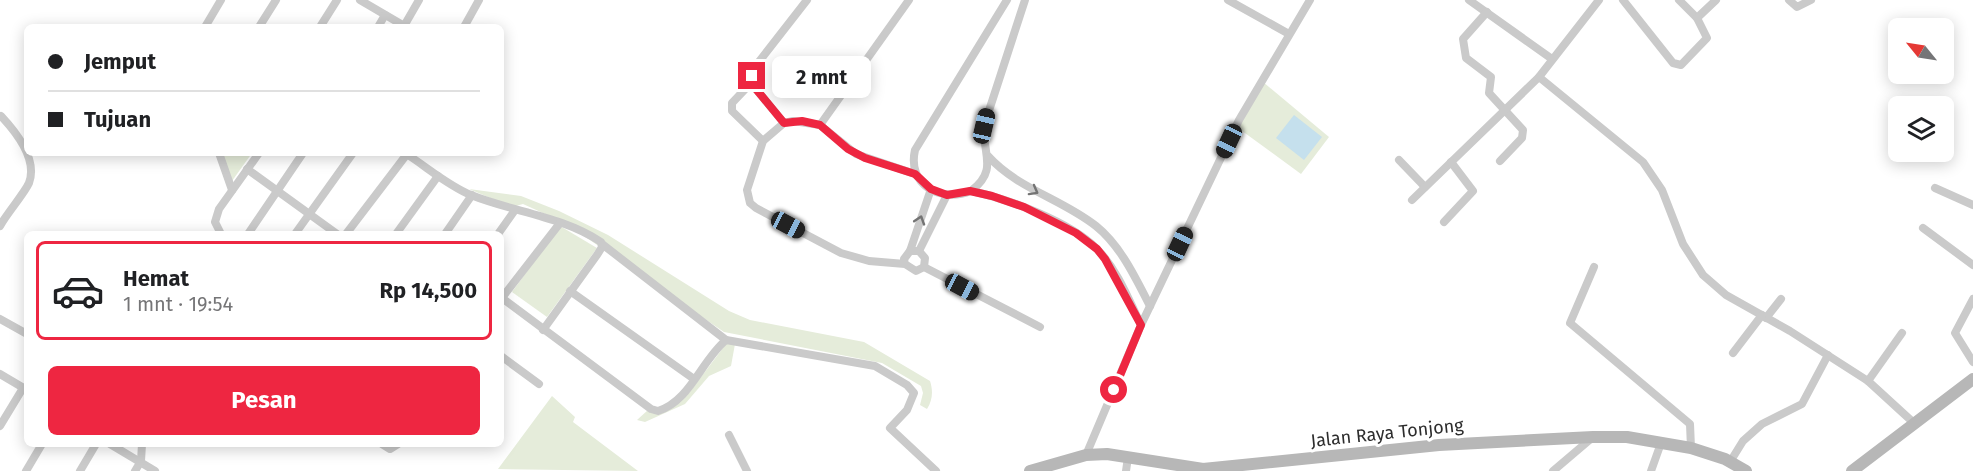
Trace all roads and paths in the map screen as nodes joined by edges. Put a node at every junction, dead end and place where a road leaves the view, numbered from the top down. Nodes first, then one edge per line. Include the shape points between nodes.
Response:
1 (221, 0) edge
2 (276, 0) edge
3 (337, 0) edge
4 (360, 0) edge
5 (419, 0) edge
6 (479, 0) edge
7 (807, 0) edge
8 (909, 0) edge
9 (1007, 0) edge
10 (1025, 0) edge
11 (1228, 0) edge
12 (1310, 0) edge
13 (1469, 0) edge
14 (1599, 0) edge
15 (1623, 0) edge
16 (1679, 0) edge
17 (1716, 0) edge
18 (1789, 0) edge
19 (1811, 0) edge
20 (1487, 12) junction
21 (385, 15) junction
22 (1696, 18) junction
23 (207, 24) edge
24 (261, 24) edge
25 (322, 24) edge
26 (380, 24) edge
27 (401, 24) edge
28 (406, 24) edge
29 (466, 24) edge
30 (1289, 34) junction
31 (1552, 59) junction
32 (1539, 77) junction
33 (751, 83) junction
34 (1504, 110) junction
35 (1, 117) edge
36 (784, 123) junction
37 (820, 125) junction
38 (763, 141) junction
39 (24, 153) edge
40 (25, 156) edge
41 (220, 156) edge
42 (257, 156) edge
43 (301, 156) edge
44 (351, 156) edge
45 (404, 156) edge
46 (410, 156) edge
47 (988, 156) junction
48 (1399, 160) dead end
49 (1500, 161) dead end
50 (1451, 162) junction
51 (247, 169) junction
52 (915, 174) junction
53 (438, 176) junction
54 (1425, 187) junction
55 (1935, 188) dead end
56 (931, 189) junction
57 (232, 190) junction
58 (277, 191) junction
59 (970, 191) junction
60 (472, 195) junction
61 (947, 195) junction
62 (1412, 200) dead end
63 (1973, 206) edge
64 (515, 210) junction
65 (309, 215) junction
66 (1444, 222) dead end
67 (560, 223) junction
68 (0, 226) edge
69 (1923, 228) dead end
70 (218, 231) edge
71 (250, 231) edge
72 (297, 231) edge
73 (333, 231) edge
74 (348, 231) edge
75 (398, 231) edge
76 (447, 231) edge
77 (500, 231) edge
78 (602, 244) junction
79 (915, 251) junction
80 (905, 264) junction
81 (1973, 265) edge
82 (924, 267) junction
83 (1594, 267) dead end
84 (570, 291) junction
85 (504, 295) edge
86 (1781, 299) dead end
87 (1973, 299) edge
88 (504, 301) edge
89 (1150, 306) junction
90 (1764, 317) junction
91 (0, 319) edge
92 (1141, 325) junction
93 (1040, 327) dead end
94 (543, 330) junction
95 (24, 332) edge
96 (1902, 333) dead end
97 (726, 340) junction
98 (1733, 353) dead end
99 (1828, 355) junction
100 (504, 358) edge
101 (1973, 362) edge
102 (0, 374) edge
103 (694, 379) junction
104 (1973, 379) edge
105 (1868, 381) junction
106 (539, 384) dead end
107 (24, 388) edge
108 (24, 390) edge
109 (1915, 424) junction
110 (0, 426) edge
111 (729, 435) dead end
112 (1593, 437) junction
113 (1661, 443) junction
114 (40, 447) edge
115 (94, 447) edge
116 (115, 447) edge
117 (142, 447) edge
118 (1691, 448) junction
119 (1086, 455) junction
120 (1128, 457) junction
121 (141, 461) junction
122 (1738, 468) edge
123 (26, 471) edge
124 (80, 471) edge
125 (135, 471) edge
126 (155, 471) edge
127 (747, 471) edge
128 (936, 471) edge
129 (1029, 471) edge
130 (1126, 471) edge
131 (1553, 471) edge
132 (1651, 471) edge
133 (1852, 471) edge

1 - 23 street
2 - 24 street
3 - 25 street
4 - 21 street
5 - 28 street
6 - 29 street
7 - 33 street via 758,63
8 - 37 street
9 - 52 street via 918,142 913,158
10 - 47 street via 984,126
11 - 30 street
12 - 30 street
13 - 20 street
14 - 31 street
15 - 22 street via 1677,65 1707,38
16 - 22 street
17 - 22 street
18 - 19 street via 1797,7
20 - 31 street
20 - 34 street via 1463,39 1463,46 1466,58 1491,77 1489,93
21 - 26 street
21 - 27 street
30 - 89 street via 1239,120
31 - 32 street
32 - 34 street
32 - 90 street via 1643,162 1662,190 1683,244 1703,275 1726,295
33 - 36 street
33 - 38 street via 731,107
34 - 49 street via 1524,134
34 - 50 street
35 - 39 street via 21,141
36 - 37 street
36 - 38 street
37 - 52 street via 856,154
38 - 80 street via 747,190 756,208 841,253 869,261
40 - 68 street via 30,176
41 - 57 street
42 - 51 street
43 - 58 street
44 - 65 street
45 - 74 street
46 - 53 street
47 - 59 street via 986,173
47 -> 89 street via 1018,182 1087,219 1108,237
48 - 54 street
50 - 54 street
50 - 66 street via 1473,191
51 - 57 street
51 - 58 street
52 - 56 street
53 - 60 street
53 - 75 street
54 - 62 street
55 - 63 street
56 - 61 street
79 -> 56 street
57 - 70 street via 215,217
58 - 65 street
58 - 71 street
59 - 61 street
59 - 92 street via 1024,207 1086,240 1105,259
60 - 64 street
60 - 76 street
61 - 79 street
64 - 67 street
64 - 77 street
65 - 72 street
65 - 73 street
67 - 78 street
67 - 85 street
69 - 81 street
78 - 84 street
78 - 97 street
79 - 80 street via 904,259
79 - 82 street via 925,258
80 - 82 street via 911,270
82 - 93 street
83 - 118 street via 1570,323 1690,424
84 - 94 street
84 - 103 street
86 - 90 street
87 - 101 street via 1955,333
88 - 94 street
89 - 92 street
90 - 98 street
90 - 99 street
91 - 95 street
92 - 119 street
94 - 103 street via 651,409 658,411 677,401
96 - 105 street
97 - 103 street
97 - 128 street via 864,364 887,372 914,393 907,410 890,428
99 - 105 street
99 - 122 street via 1802,404 1762,424 1743,441
100 - 106 street
102 - 107 street
104 - 109 main road
105 - 109 street
108 - 110 street
109 - 133 main road
111 - 127 street
112 - 113 main road, Jalan Raya Tonjong
112 - 120 main road, Jalan Raya Tonjong via 1438,445 1214,469 1184,468
112 - 131 street
113 - 118 main road, Jalan Raya Tonjong
113 - 132 street
114 - 123 street
115 - 124 street
116 - 121 street
117 - 121 street
118 - 122 main road, Jalan Raya Tonjong
119 - 120 main road, Jalan Raya Tonjong
119 - 129 main road, Jalan Raya Tonjong
120 - 130 street
121 - 125 street
121 - 126 street

